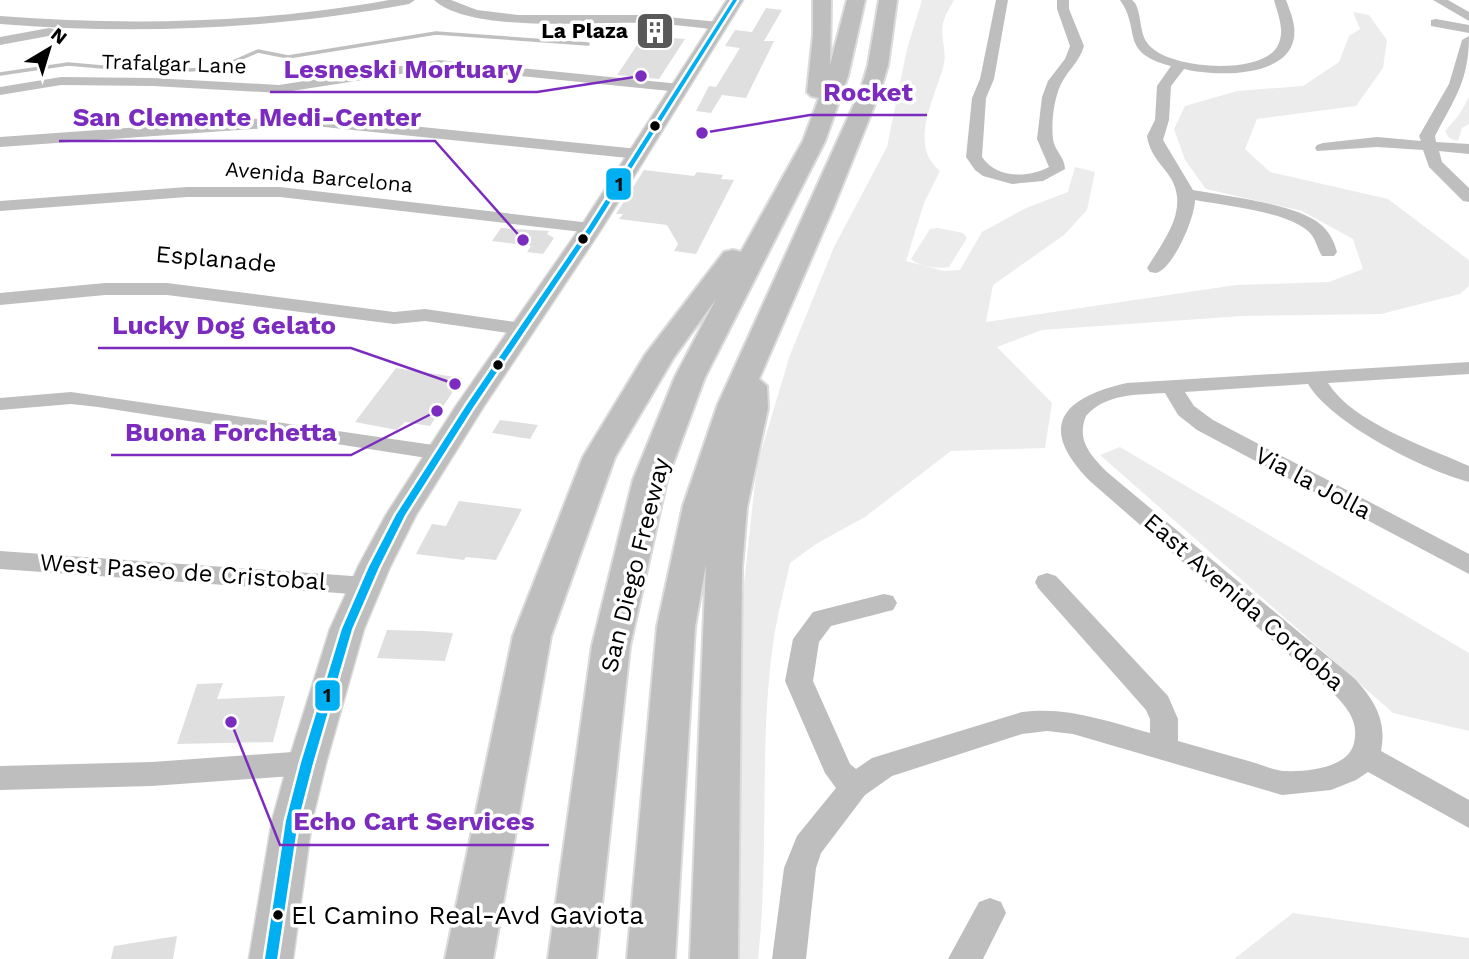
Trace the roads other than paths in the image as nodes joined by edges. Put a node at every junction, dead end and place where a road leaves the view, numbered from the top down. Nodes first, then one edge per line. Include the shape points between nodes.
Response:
1 (409, 0) edge
2 (440, 0) edge
3 (735, 0) edge
4 (822, 0) edge
5 (856, 0) edge
6 (888, 0) edge
7 (907, 0) edge
8 (1002, 0) edge
9 (1063, 0) edge
10 (1126, 0) edge
11 (1280, 0) edge
12 (1439, 0) edge
13 (1469, 17) edge
14 (0, 20) edge
15 (1436, 23) dead end
16 (76, 26) junction
17 (719, 26) junction
18 (1469, 29) edge
19 (1469, 40) edge
20 (0, 41) edge
21 (1182, 64) junction
22 (878, 65) junction
23 (680, 88) junction
24 (0, 91) edge
25 (814, 141) junction
26 (0, 142) edge
27 (1427, 145) junction
28 (1323, 148) dead end
29 (1469, 149) edge
30 (638, 154) junction
31 (787, 188) junction
32 (1186, 194) junction
33 (1469, 197) edge
34 (0, 206) edge
35 (591, 228) junction
36 (1328, 252) dead end
37 (1156, 268) dead end
38 (108, 283) junction
39 (0, 287) edge
40 (0, 299) edge
41 (522, 329) junction
42 (752, 359) junction
43 (1468, 369) edge
44 (1314, 377) junction
45 (1171, 385) junction
46 (0, 404) edge
47 (440, 453) junction
48 (1469, 475) edge
49 (0, 560) edge
50 (1469, 565) edge
51 (1047, 582) dead end
52 (366, 586) junction
53 (884, 603) dead end
54 (1164, 748) junction
55 (1366, 756) junction
56 (307, 763) junction
57 (0, 778) edge
58 (855, 786) junction
59 (1469, 815) edge
60 (990, 913) dead end
61 (271, 959) edge
62 (469, 959) edge
63 (572, 959) edge
64 (651, 959) edge
65 (714, 959) edge
66 (789, 959) edge
67 (965, 959) edge

1 - 16 street via 270,20
2 - 17 street via 474,14 518,19 646,19
3 - 17 main road
4 - 25 highway
5 - 25 highway, San Diego Freeway via 838,76
6 - 22 highway, San Diego Freeway
7 - 22 highway
8 - 9 street via 979,98 974,157 984,169 1021,179 1043,177 1057,169 1045,137 1049,95 1077,46
10 - 21 street via 1132,6 1142,47
11 - 21 street via 1290,23 1284,47 1272,62 1247,69
12 - 13 street
14 - 16 street
15 - 18 street
16 - 20 street
17 - 23 main road
19 - 27 street via 1456,84 1427,136
21 - 32 street via 1166,76 1161,88 1163,118 1154,137
22 - 42 highway, San Diego Freeway via 822,206
23 - 24 street, Trafalgar Lane via 439,64 279,89 61,81
23 - 30 main road
25 - 31 highway, San Diego Freeway
26 - 30 street via 267,122 324,122
27 - 28 street via 1377,142
27 - 29 street
27 - 33 street via 1434,164
30 - 35 main road
31 - 62 highway via 660,355 599,457 532,636
31 - 63 highway, San Diego Freeway via 690,377 650,480 611,646
32 - 36 street via 1290,216 1312,225
32 - 37 street via 1184,219
34 - 35 street, Avenida Barcelona via 231,190
35 - 41 main road
38 - 39 street, Esplanade
38 - 40 street, Esplanade
38 - 41 street, Esplanade
41 - 47 main road
42 - 64 highway, San Diego Freeway via 700,506 676,627
42 - 65 highway via 753,408 730,507 724,568
43 - 44 street, East Avenida Cordoba
44 - 45 street, East Avenida Cordoba
44 - 48 street via 1331,403 1351,418
45 - 50 street, Via la Jolla via 1186,411 1205,425
45 - 55 street, East Avenida Cordoba via 1101,394 1082,405 1072,430 1076,450 1113,488 1345,687 1367,716
46 - 47 street via 71,398 98,401
47 - 52 main road via 401,515
49 - 52 street, West Paseo de Cristobal
51 - 54 street via 1158,704 1164,719
52 - 56 main road via 347,629
53 - 58 street via 822,619 806,639 799,681 840,774
54 - 55 street via 1282,783 1343,776
54 - 58 street via 1073,723 1022,723 882,767
55 - 59 street
56 - 57 street via 152,775
56 - 61 main road via 292,821
58 - 66 street via 808,846 800,869
60 - 67 street

